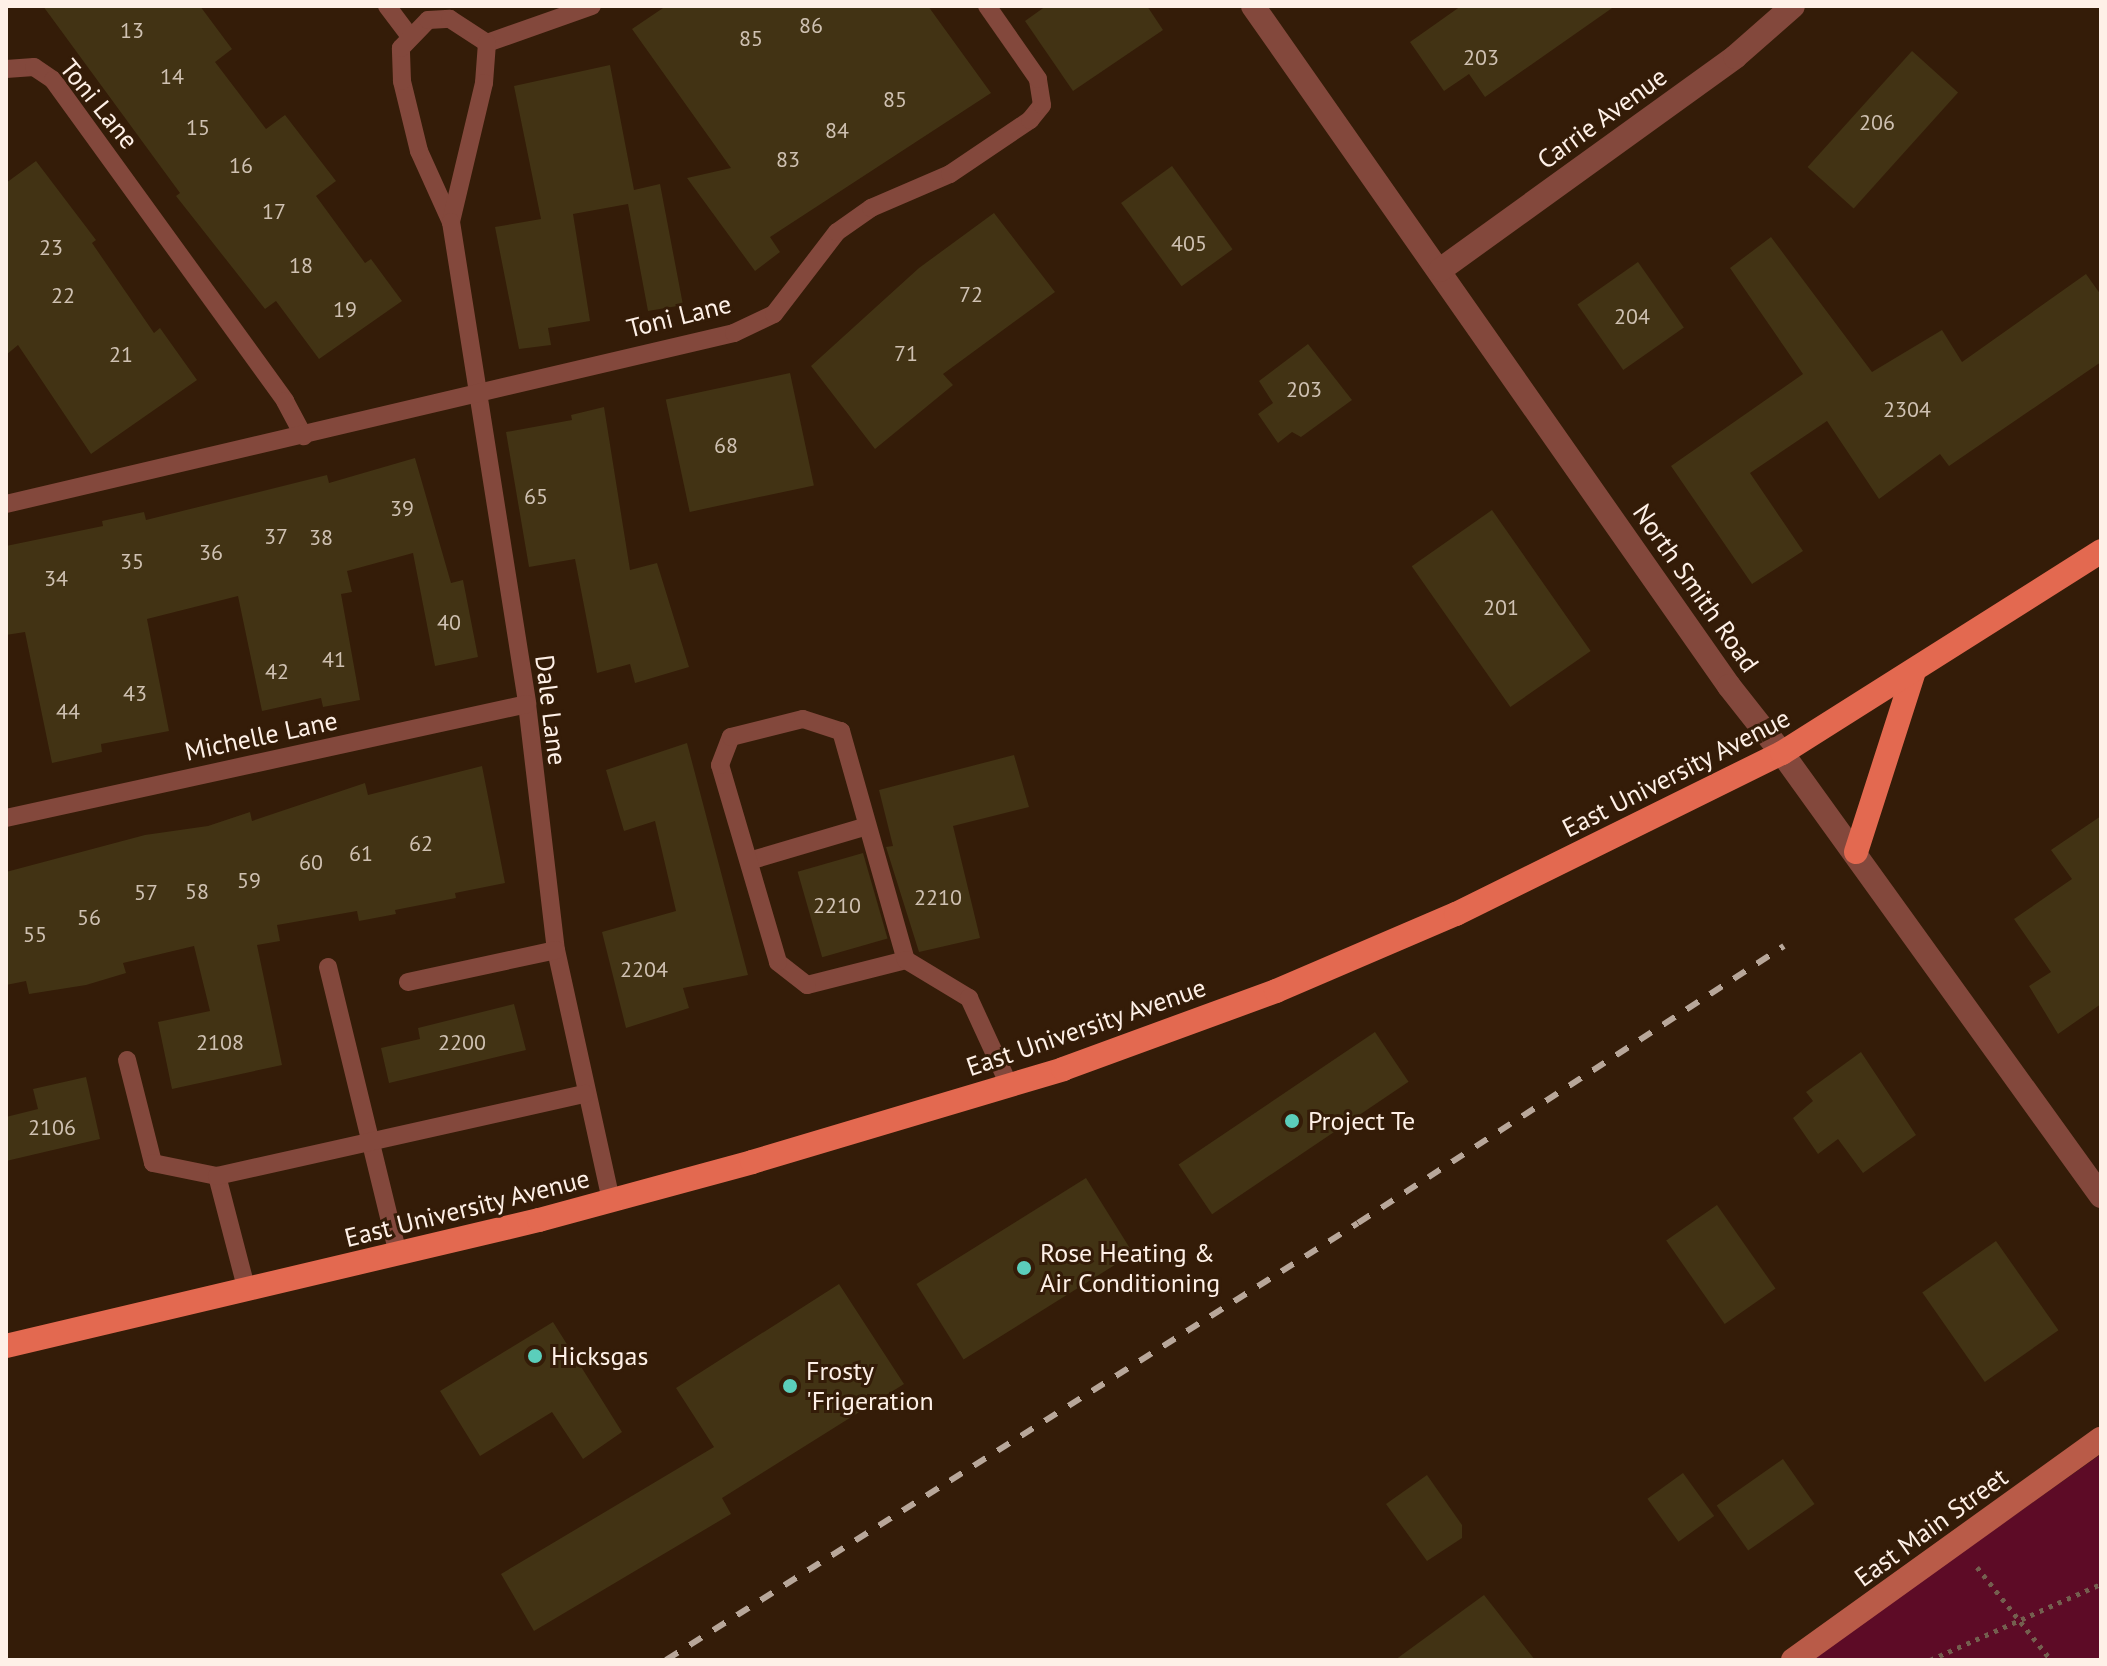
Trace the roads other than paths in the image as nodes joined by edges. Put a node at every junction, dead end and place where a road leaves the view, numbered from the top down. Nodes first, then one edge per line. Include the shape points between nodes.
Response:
1 (387, 6) edge
2 (592, 6) edge
3 (987, 6) edge
4 (1253, 6) edge
5 (1793, 6) edge
6 (410, 36) junction
7 (487, 43) junction
8 (6, 69) edge
9 (451, 222) junction
10 (1440, 270) junction
11 (477, 393) junction
12 (304, 436) junction
13 (6, 504) edge
14 (2101, 551) edge
15 (1914, 671) junction
16 (527, 704) junction
17 (1782, 753) junction
18 (6, 818) edge
19 (867, 826) junction
20 (1856, 852) junction
21 (749, 861) junction
22 (556, 950) junction
23 (906, 960) junction
24 (328, 967) dead end
25 (408, 982) dead end
26 (127, 1060) dead end
27 (1009, 1085) junction
28 (585, 1094) junction
29 (373, 1142) junction
30 (217, 1176) junction
31 (2101, 1196) edge
32 (611, 1201) junction
33 (398, 1254) junction
34 (247, 1291) junction
35 (6, 1346) edge
36 (2101, 1439) edge
37 (1793, 1660) edge

1 - 6 lane
2 - 7 lane
3 - 11 lane, Toni Lane via 1038,79 1042,105 1030,120 950,174 871,208 837,232 774,314 734,333
4 - 10 street, North Smith Road
5 - 10 street, Carrie Avenue via 1735,57
6 - 7 lane via 428,20 450,19
6 - 9 lane, Dale Lane via 401,48 402,81 419,151
7 - 9 lane, Dale Lane via 484,83
8 - 12 lane, Toni Lane via 34,67 53,80 285,401
9 - 11 lane, Dale Lane
10 - 17 street, North Smith Road via 1729,686
11 - 12 lane, Toni Lane
11 - 16 lane, Dale Lane
12 - 13 lane, Toni Lane
14 - 15 main road, East University Avenue
15 - 17 main road, East University Avenue
15 - 20 main road
16 - 18 lane, Michelle Lane
16 - 22 lane, Dale Lane
17 - 20 street, North Smith Road
17 - 27 main road, East University Avenue via 1456,914 1276,991
19 - 21 lane
19 - 21 lane via 841,731 803,719 731,737 720,765
19 - 23 lane
20 - 31 street, North Smith Road
21 - 23 lane via 778,962 807,985
22 - 25 lane
22 - 28 lane, Dale Lane
23 - 27 lane via 969,998
24 - 29 lane
26 - 30 lane via 153,1163
27 - 32 main road, East University Avenue
28 - 29 lane
28 - 32 lane, Dale Lane
29 - 30 lane
29 - 33 lane
30 - 34 lane
32 - 33 main road, East University Avenue
33 - 34 main road, East University Avenue
34 - 35 main road, East University Avenue
36 - 37 main road, East Main Street

